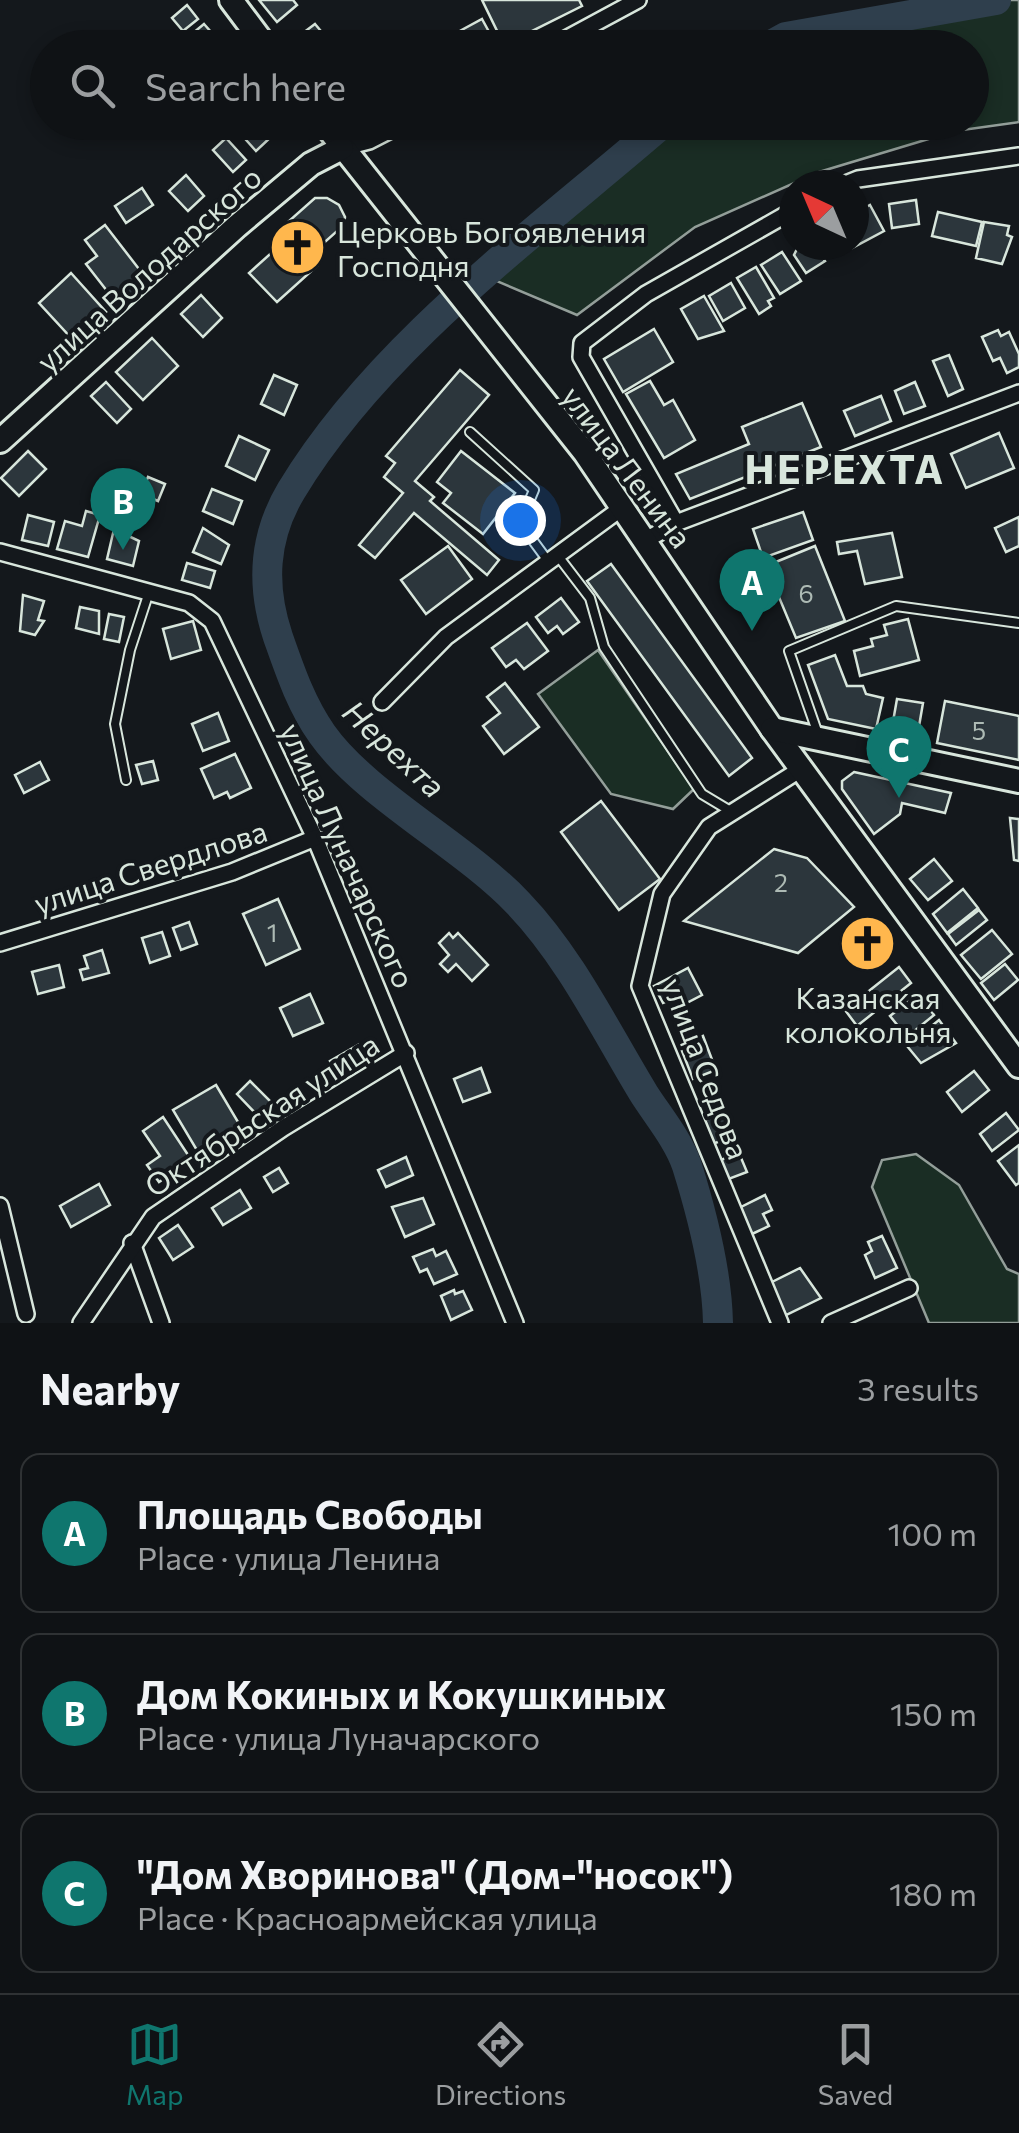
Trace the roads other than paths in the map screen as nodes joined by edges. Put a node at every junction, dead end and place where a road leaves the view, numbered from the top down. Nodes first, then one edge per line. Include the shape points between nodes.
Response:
1 (231, 0) edge
2 (638, 0) edge
3 (254, 30) edge
4 (582, 30) edge
5 (336, 140) edge
6 (373, 140) edge
7 (342, 148) junction
8 (1019, 156) edge
9 (869, 177) edge
10 (779, 219) edge
11 (1019, 393) edge
12 (470, 432) dead end
13 (0, 441) edge
14 (622, 507) junction
15 (676, 523) junction
16 (646, 540) junction
17 (0, 552) edge
18 (554, 559) junction
19 (149, 592) junction
20 (1019, 622) edge
21 (382, 702) dead end
22 (772, 728) junction
23 (820, 739) junction
24 (801, 768) junction
25 (126, 780) dead end
26 (1019, 781) edge
27 (732, 812) junction
28 (315, 838) junction
29 (0, 944) edge
30 (406, 1052) junction
31 (1019, 1066) edge
32 (0, 1206) edge
33 (132, 1244) junction
34 (909, 1288) dead end
35 (26, 1314) dead end
36 (81, 1323) edge
37 (162, 1323) edge
38 (514, 1323) edge
39 (780, 1323) edge
40 (830, 1323) edge

1 - 3 main road
2 - 4 street
5 - 7 main road
6 - 7 street
7 - 13 main road, улица Володарского via 312,164 237,226
7 - 14 main road, улица Ленина
8 - 9 street
10 - 15 street via 646,294 582,343 581,358
11 - 15 street
12 - 18 lane via 534,490 520,523
14 - 16 main road, улица Ленина
14 - 18 street
15 - 16 street
16 - 22 main road, улица Ленина
17 - 19 street, улица Луначарского
18 - 21 street via 446,637
18 - 27 lane via 590,598 604,647 702,794
19 - 25 lane via 115,724
19 - 28 street, улица Луначарского via 189,603 212,621
20 - 23 lane via 896,606 789,651
22 - 23 main road
22 - 24 main road, улица Ленина
23 - 26 main road
24 - 27 street, улица Седова
24 - 31 main road, улица Ленина
27 - 39 street, улица Седова via 709,826 662,894 640,986
28 - 29 street, улица Свердлова via 232,872
28 - 30 street, улица Луначарского
30 - 33 street, Октябрьская улица via 153,1217
30 - 38 street, улица Луначарского
32 - 35 street
33 - 36 street, Октябрьская улица
33 - 37 street
34 - 40 street

